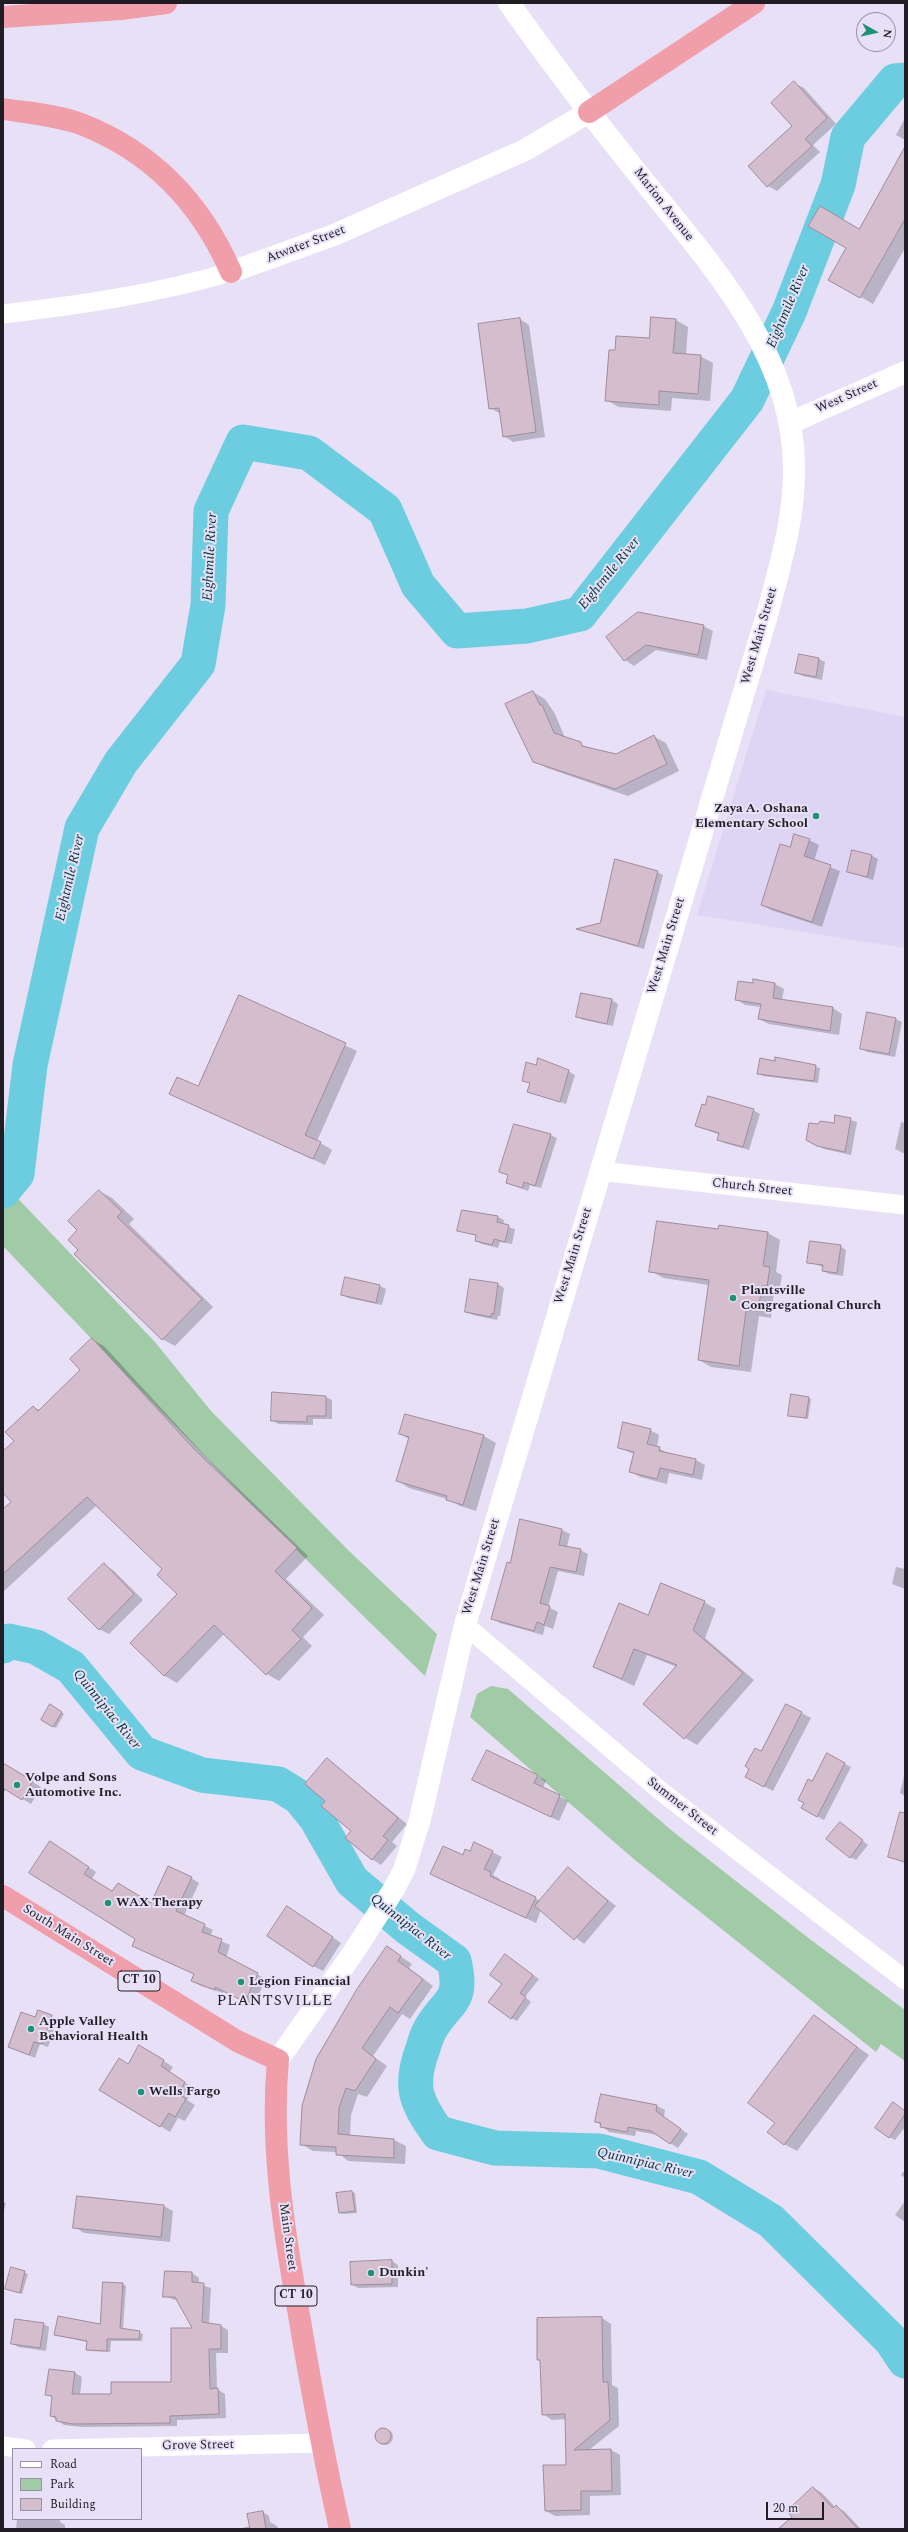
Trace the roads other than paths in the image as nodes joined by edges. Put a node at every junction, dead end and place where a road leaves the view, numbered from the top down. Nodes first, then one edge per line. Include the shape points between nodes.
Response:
1 (166, 3) edge
2 (509, 3) edge
3 (754, 3) edge
4 (3, 17) edge
5 (3, 109) edge
6 (589, 112) junction
7 (231, 272) junction
8 (3, 314) edge
9 (905, 372) edge
10 (790, 423) junction
11 (599, 1171) junction
12 (905, 1205) edge
13 (465, 1625) junction
14 (3, 1896) edge
15 (905, 1980) edge
16 (278, 2060) junction
17 (321, 2443) junction
18 (3, 2446) edge
19 (18, 2448) edge
20 (97, 2448) edge
21 (340, 2529) edge

1 - 4 highway via 121,9
2 - 6 main road, Marion Avenue
3 - 6 highway
5 - 7 highway via 47,115 80,124 139,156 188,198 221,248
6 - 7 main road, Atwater Street via 525,150 334,235
6 - 10 main road, Marion Avenue via 734,298 760,340
7 - 8 street, Atwater Street via 137,295
9 - 10 main road, West Street
10 - 11 main road, West Main Street via 794,465 792,504 785,549
11 - 12 street, Church Street
11 - 13 main road, West Main Street
13 - 15 street, Summer Street via 662,1792
13 - 16 main road, West Main Street via 420,1819 404,1870 376,1919
14 - 16 highway, South Main Street / CT 10 via 237,2041
16 - 17 highway, Main Street / CT 10 via 274,2099 279,2176 292,2273
17 - 20 street, Grove Street
17 - 21 highway, Main Street / CT 10
18 - 19 street

